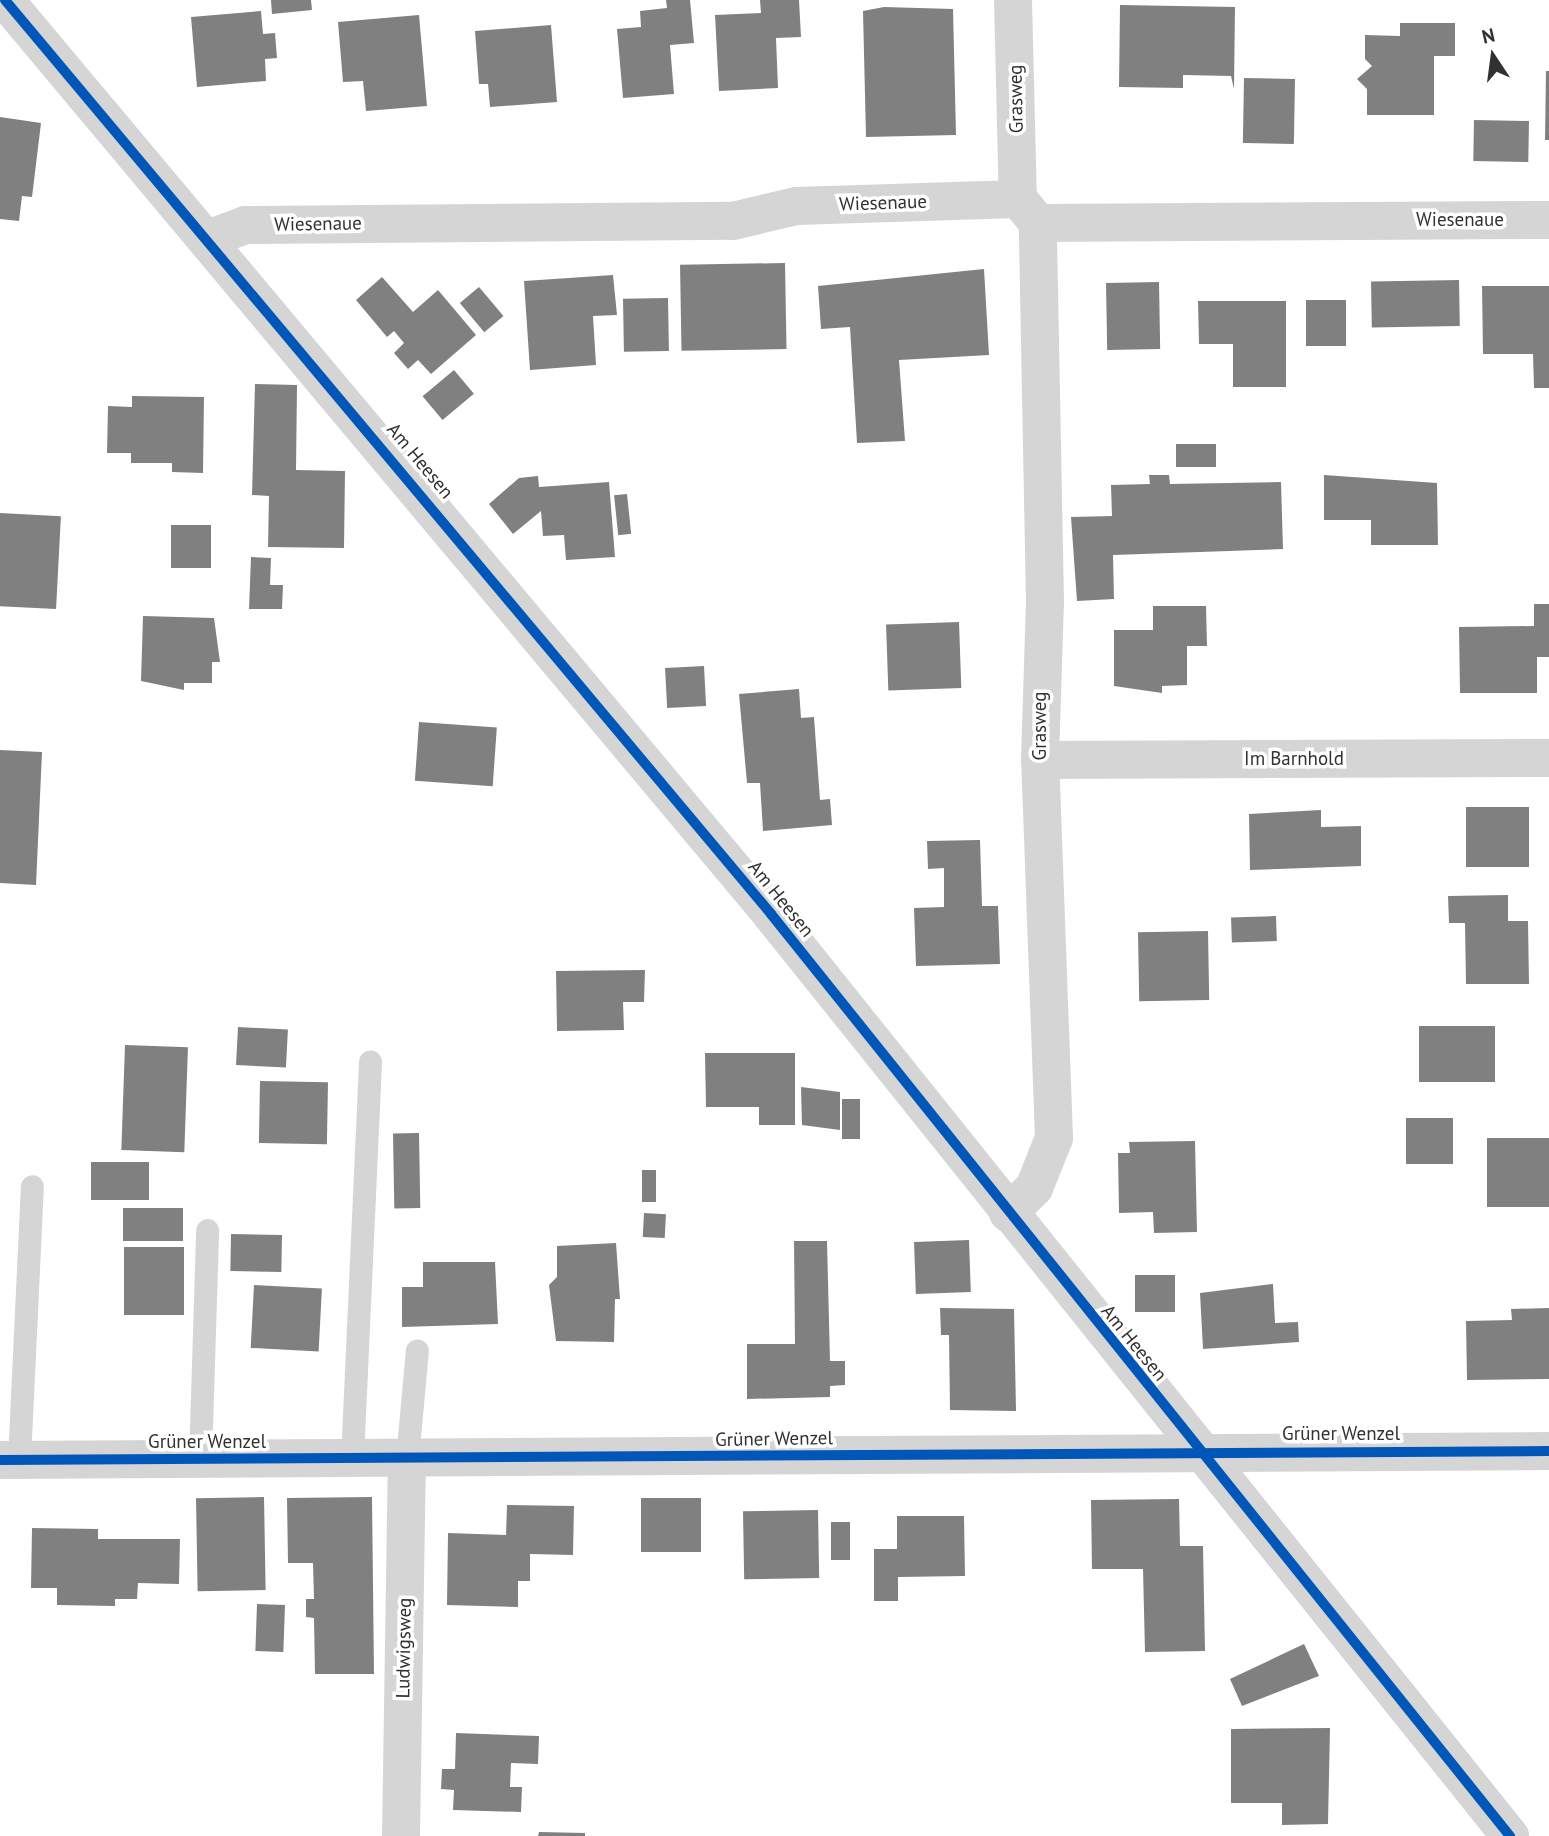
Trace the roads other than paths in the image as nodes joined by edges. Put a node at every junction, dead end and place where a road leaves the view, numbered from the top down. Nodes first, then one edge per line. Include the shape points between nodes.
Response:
1 (5, 0) edge
2 (1013, 0) edge
3 (1028, 211) junction
4 (1549, 219) edge
5 (210, 238) junction
6 (1549, 758) edge
7 (1040, 760) junction
8 (370, 1061) dead end
9 (32, 1186) dead end
10 (1008, 1213) junction
11 (207, 1230) dead end
12 (417, 1350) dead end
13 (1549, 1451) edge
14 (1200, 1452) junction
15 (352, 1459) junction
16 (407, 1459) junction
17 (10, 1460) edge
18 (200, 1460) junction
19 (401, 1836) edge
20 (1510, 1836) edge

1 - 5 street, Am Heesen
2 - 3 street, Grasweg
3 - 4 street, Wiesenaue
3 - 5 street, Wiesenaue via 796,206 733,220 245,225
3 - 7 street, Grasweg via 1045,602
5 - 10 street, Am Heesen via 745,882
6 - 7 street, Im Barnhold
7 - 10 street, Grasweg via 1054,1138 1034,1188
8 - 15 lane
9 - 17 lane
10 - 14 street, Am Heesen
11 - 18 lane
12 - 16 lane
13 - 14 street, Grüner Wenzel
14 - 16 street, Grüner Wenzel
14 - 20 street, Am Heesen
15 - 16 street, Grüner Wenzel
15 - 18 street, Grüner Wenzel
16 - 19 street, Ludwigsweg
17 - 18 street, Grüner Wenzel

